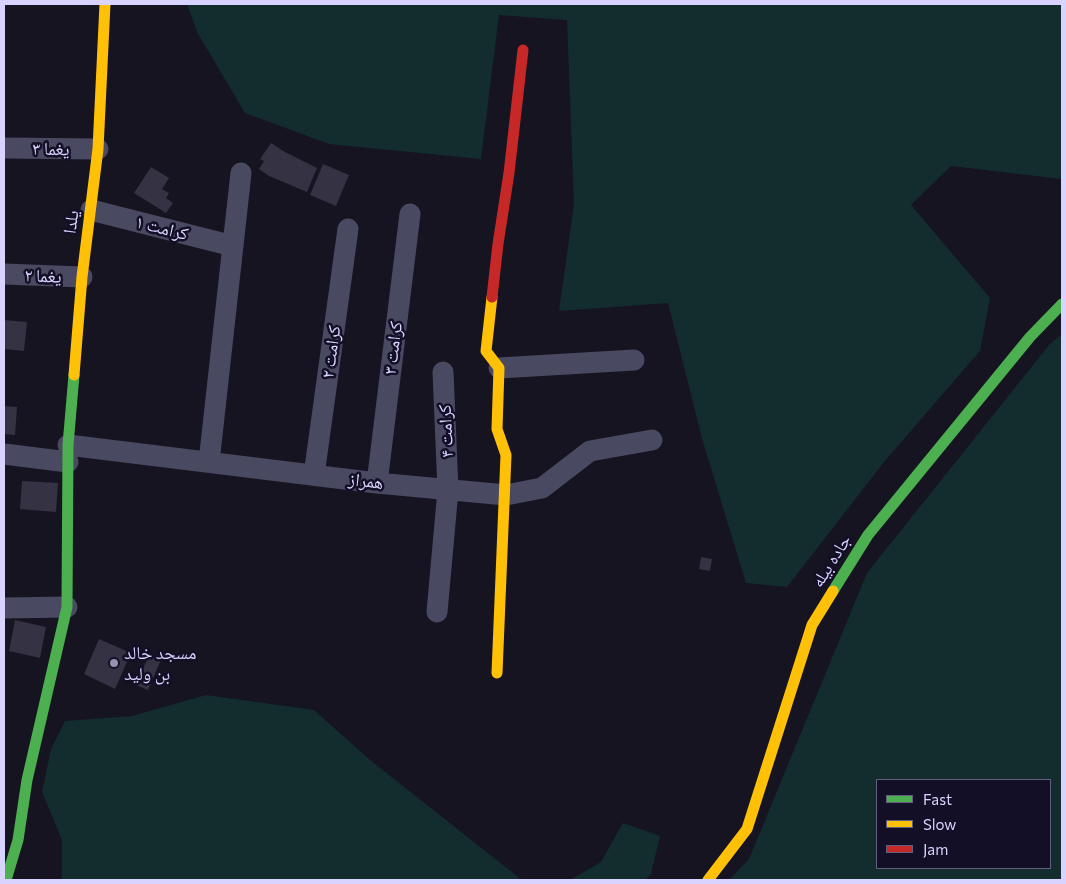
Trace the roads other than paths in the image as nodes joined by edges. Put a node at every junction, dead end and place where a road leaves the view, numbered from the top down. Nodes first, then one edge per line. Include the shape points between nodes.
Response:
1 (105, 4) edge
2 (524, 50) dead end
3 (4, 148) edge
4 (98, 149) junction
5 (241, 173) dead end
6 (91, 210) junction
7 (410, 214) dead end
8 (348, 229) dead end
9 (233, 246) junction
10 (4, 274) edge
11 (82, 277) junction
12 (1062, 304) edge
13 (634, 360) dead end
14 (499, 368) junction
15 (443, 372) dead end
16 (652, 440) dead end
17 (68, 453) junction
18 (4, 454) edge
19 (209, 462) junction
20 (314, 475) junction
21 (377, 483) junction
22 (448, 490) junction
23 (506, 495) junction
24 (67, 607) junction
25 (4, 608) edge
26 (437, 612) dead end
27 (497, 673) dead end
28 (6, 880) edge
29 (708, 880) edge

1 - 4 street, یلدا
2 - 14 street via 486,351
3 - 4 street, یغما ۳
4 - 6 street, یلدا
5 - 9 street
6 - 9 street, کرامت ۱
6 - 11 street, یلدا
7 - 21 street, کرامت ۳
8 - 20 street, کرامت ۲
9 - 19 street
10 - 11 street, یغما ۲
11 - 17 street, یلدا
12 - 29 street, جاده بیله via 1030,337 868,535 812,625 747,829
13 - 14 street
14 - 23 street via 497,429 506,455
15 - 22 street, کرامت ۴
16 - 23 street, همراز via 590,451 542,488
17 - 18 street, همراز
17 - 19 street, همراز
17 - 24 street, یلدا
19 - 20 street, همراز
20 - 21 street, همراز
21 - 22 street, همراز
22 - 23 street, همراز
22 - 26 street, کرامت ۴
23 - 27 street
24 - 25 street
24 - 28 street, یلدا via 27,780 18,840

